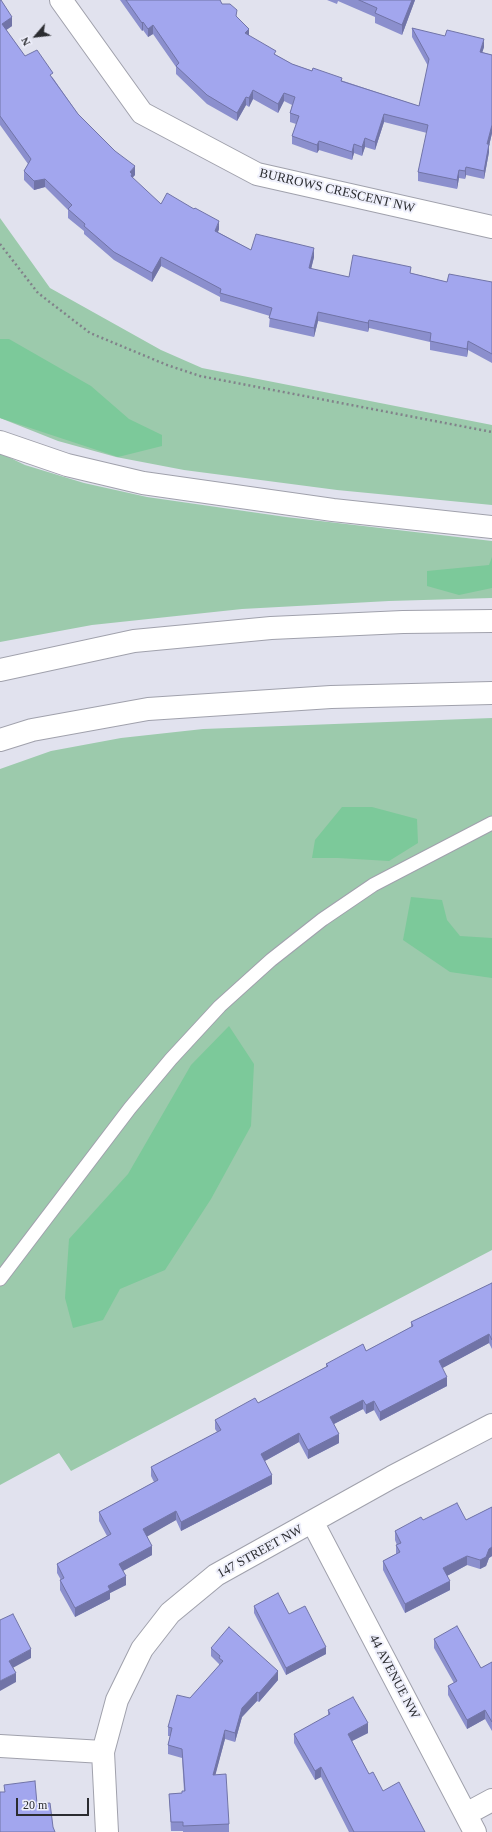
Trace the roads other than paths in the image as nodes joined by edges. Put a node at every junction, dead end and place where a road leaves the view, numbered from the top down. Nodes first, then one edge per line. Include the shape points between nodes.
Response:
1 (61, 0) edge
2 (492, 227) edge
3 (0, 442) edge
4 (492, 527) edge
5 (492, 621) edge
6 (2, 670) edge
7 (492, 693) edge
8 (0, 740) edge
9 (492, 823) edge
10 (0, 1279) edge
11 (492, 1425) edge
12 (313, 1523) junction
13 (0, 1746) edge
14 (103, 1752) junction
15 (492, 1800) edge
16 (471, 1823) edge
17 (107, 1832) edge

1 - 2 main road, BURROWS CRESCENT NW via 142,113 256,174
3 - 4 main road via 67,465 143,483 333,510
5 - 6 main road via 271,628 134,641
7 - 8 main road via 331,697 148,709 32,730
9 - 10 lane via 372,885 271,960 220,1006 130,1108
11 - 12 main road, 147 STREET NW via 392,1477
12 - 14 main road, 147 STREET NW via 216,1575 170,1613 142,1649 117,1700
12 - 16 main road, 44 AVENUE NW
13 - 14 main road
14 - 17 main road, 147 STREET NW
15 - 16 main road

